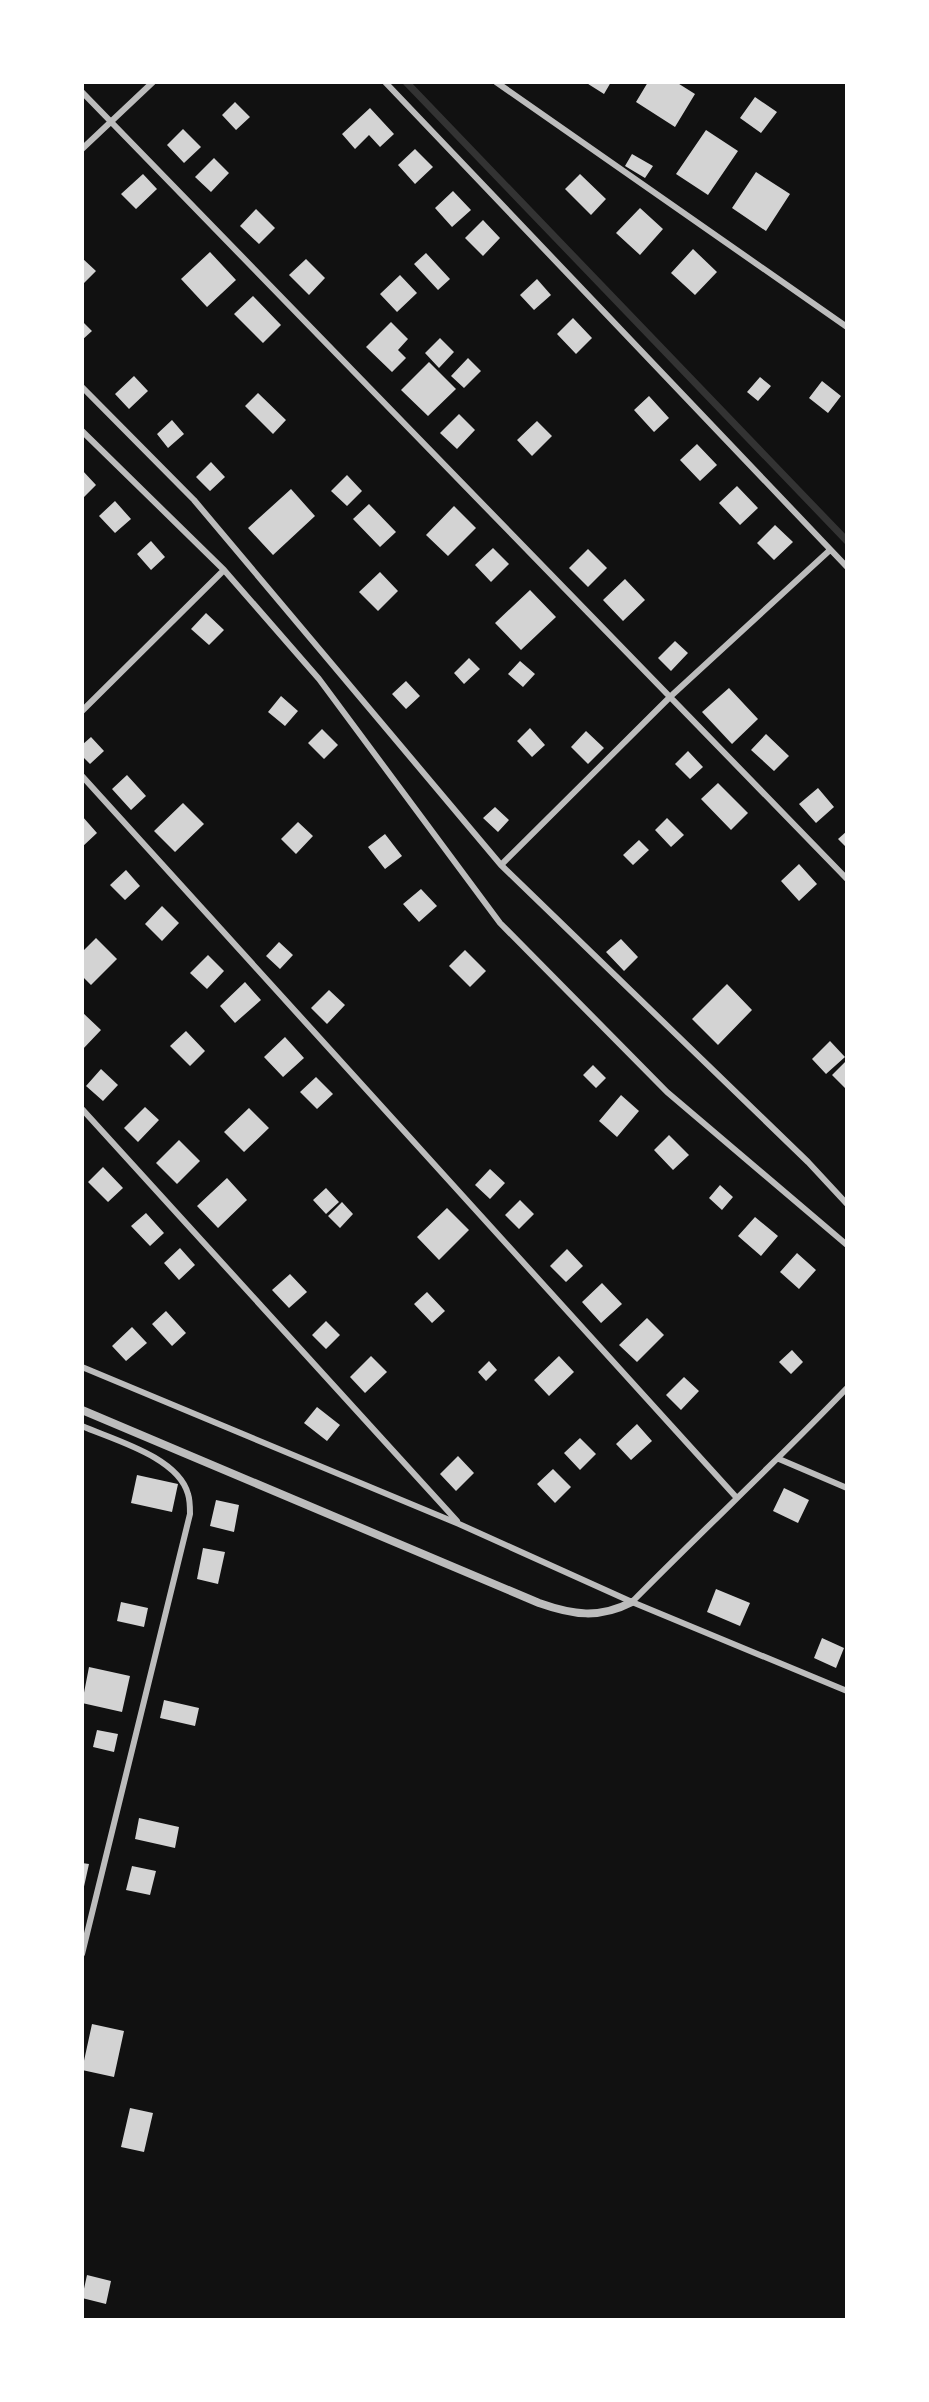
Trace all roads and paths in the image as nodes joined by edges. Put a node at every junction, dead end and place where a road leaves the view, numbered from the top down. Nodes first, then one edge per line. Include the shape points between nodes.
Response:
1 (153, 82) edge
2 (385, 82) edge
3 (496, 82) edge
4 (82, 92) edge
5 (110, 122) junction
6 (82, 149) edge
7 (847, 327) edge
8 (82, 387) edge
9 (82, 431) edge
10 (830, 550) junction
11 (847, 567) edge
12 (224, 570) junction
13 (671, 696) junction
14 (82, 711) edge
15 (82, 776) edge
16 (501, 865) junction
17 (847, 879) edge
18 (82, 1109) edge
19 (847, 1204) edge
20 (847, 1245) edge
21 (82, 1367) edge
22 (847, 1388) edge
23 (82, 1410) edge
24 (82, 1426) edge
25 (779, 1459) junction
26 (847, 1488) edge
27 (736, 1497) junction
28 (459, 1524) junction
29 (632, 1602) junction
30 (847, 1691) edge
31 (82, 1954) edge

1 - 5 lane
2 - 10 lane
3 - 7 lane
4 - 5 lane
5 - 6 lane
5 - 13 lane
8 - 16 lane via 194,500
9 - 12 lane
10 - 11 lane
10 - 13 lane
12 - 14 lane
12 - 20 lane via 319,679 500,923 667,1092
13 - 16 lane
13 - 17 lane
15 - 27 lane
16 - 19 lane
18 - 28 lane
21 - 28 lane
22 - 25 lane
23 - 29 street via 567,1613 594,1615
24 - 31 lane via 164,1463 188,1492 190,1514
25 - 26 lane
25 - 27 lane
27 - 29 lane
28 - 29 lane
29 - 30 lane

